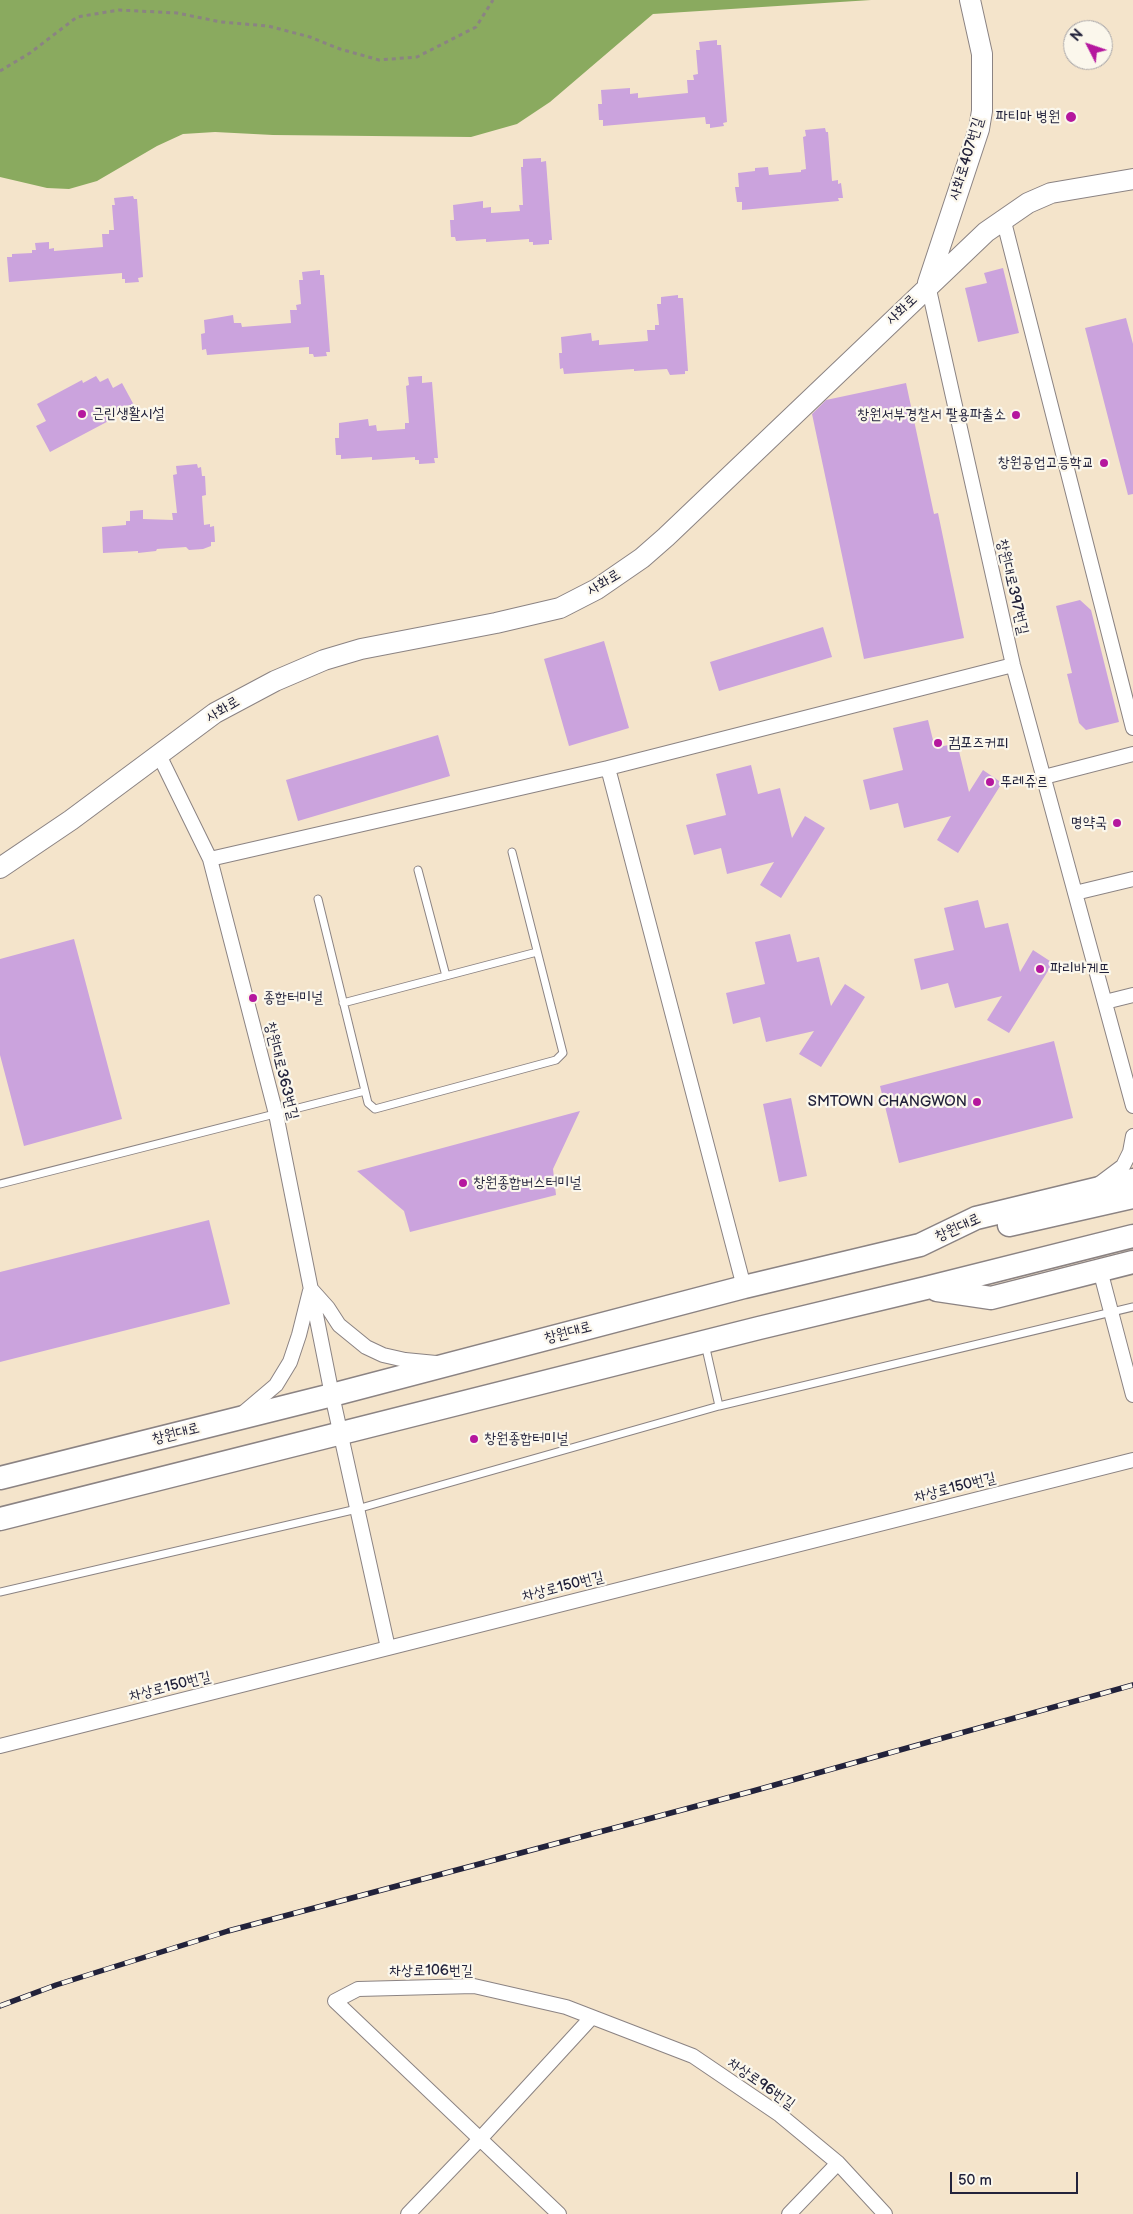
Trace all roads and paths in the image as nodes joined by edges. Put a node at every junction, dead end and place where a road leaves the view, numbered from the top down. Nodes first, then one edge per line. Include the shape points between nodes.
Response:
1 (493, 0) edge
2 (970, 0) edge
3 (0, 71) edge
4 (1133, 179) edge
5 (1004, 218) junction
6 (928, 285) junction
7 (1014, 665) junction
8 (1133, 728) edge
9 (1133, 754) edge
10 (159, 755) junction
11 (608, 768) junction
12 (1044, 777) junction
13 (512, 852) dead end
14 (210, 859) junction
15 (0, 868) edge
16 (418, 870) dead end
17 (1133, 879) edge
18 (1075, 893) junction
19 (318, 898) dead end
20 (537, 952) junction
21 (446, 976) junction
22 (1133, 995) edge
23 (1105, 1002) junction
24 (344, 1003) junction
25 (365, 1091) junction
26 (1133, 1106) edge
27 (276, 1114) junction
28 (1133, 1136) edge
29 (1133, 1180) edge
30 (0, 1184) edge
31 (1092, 1189) junction
32 (1133, 1197) edge
33 (1133, 1236) edge
34 (920, 1245) junction
35 (1133, 1262) edge
36 (1100, 1270) junction
37 (744, 1286) junction
38 (310, 1288) junction
39 (926, 1288) junction
40 (1133, 1307) edge
41 (1112, 1313) junction
42 (705, 1341) junction
43 (451, 1364) junction
44 (332, 1395) junction
45 (1133, 1395) edge
46 (719, 1406) junction
47 (234, 1420) junction
48 (340, 1433) junction
49 (1133, 1460) edge
50 (0, 1478) edge
51 (357, 1509) junction
52 (0, 1519) edge
53 (0, 1592) edge
54 (388, 1648) junction
55 (0, 1746) edge
56 (592, 2017) junction
57 (480, 2139) junction
58 (838, 2162) junction
59 (408, 2214) edge
60 (559, 2214) edge
61 (789, 2214) edge
62 (885, 2214) edge

1 - 3 path via 476,26 417,57 379,60 268,26 221,22 177,13 119,10 77,17
2 - 6 main road, 사화로407번길 via 982,54 982,111 979,130
4 - 5 main road, 사화로 via 1050,194
5 - 6 main road, 사화로
5 - 8 street
6 - 7 street, 창원대로397번길
6 - 10 main road, 사화로 via 666,537 597,589 560,608 361,649 324,660 275,681 215,713
7 - 11 street
7 - 12 street, 창원대로397번길
9 - 12 street
10 - 14 street, 창원대로363번길
10 - 15 main road, 사화로 via 30,850
11 - 14 street
11 - 37 street
12 - 18 street, 창원대로397번길
13 - 20 lane
14 - 27 street, 창원대로363번길
16 - 21 lane
17 - 18 street
18 - 23 street, 창원대로397번길
19 - 24 lane
20 - 21 lane
20 - 25 lane via 563,1052 556,1060 375,1109 368,1103
21 - 24 lane
22 - 23 street
23 - 26 street, 창원대로397번길
24 - 25 lane
25 - 27 lane
27 - 30 lane
27 - 38 street, 창원대로363번길
28 - 31 street via 1130,1152 1122,1166
29 - 31 main road, 창원대로
31 - 34 main road, 창원대로 via 976,1218
32 - 34 main road
33 - 39 main road
34 - 37 main road, 창원대로
35 - 36 main road
36 - 39 main road via 991,1298
36 - 41 street
37 - 43 main road, 창원대로
38 - 43 street via 339,1325 366,1347 406,1360
38 - 44 street, 창원대로363번길
38 - 47 street, 창원대로363번길 via 290,1362 276,1385
39 - 42 main road
40 - 41 lane
41 - 45 street
41 - 46 lane
42 - 46 lane
42 - 48 main road
43 - 44 main road, 창원대로
44 - 47 main road, 창원대로
44 - 48 street, 창원대로363번길
46 - 51 lane
47 - 50 main road, 창원대로
48 - 51 street, 창원대로363번길
48 - 52 main road
49 - 54 street, 차상로150번길
51 - 53 lane
51 - 54 street, 창원대로363번길
54 - 55 street, 차상로150번길
56 - 57 street
56 - 57 street, 차상로106번길 via 566,2007 474,1986 358,1989 335,2001
56 - 58 street, 차상로96번길 via 693,2056 780,2115
57 - 59 street
57 - 60 street
58 - 61 street
58 - 62 street, 차상로96번길

